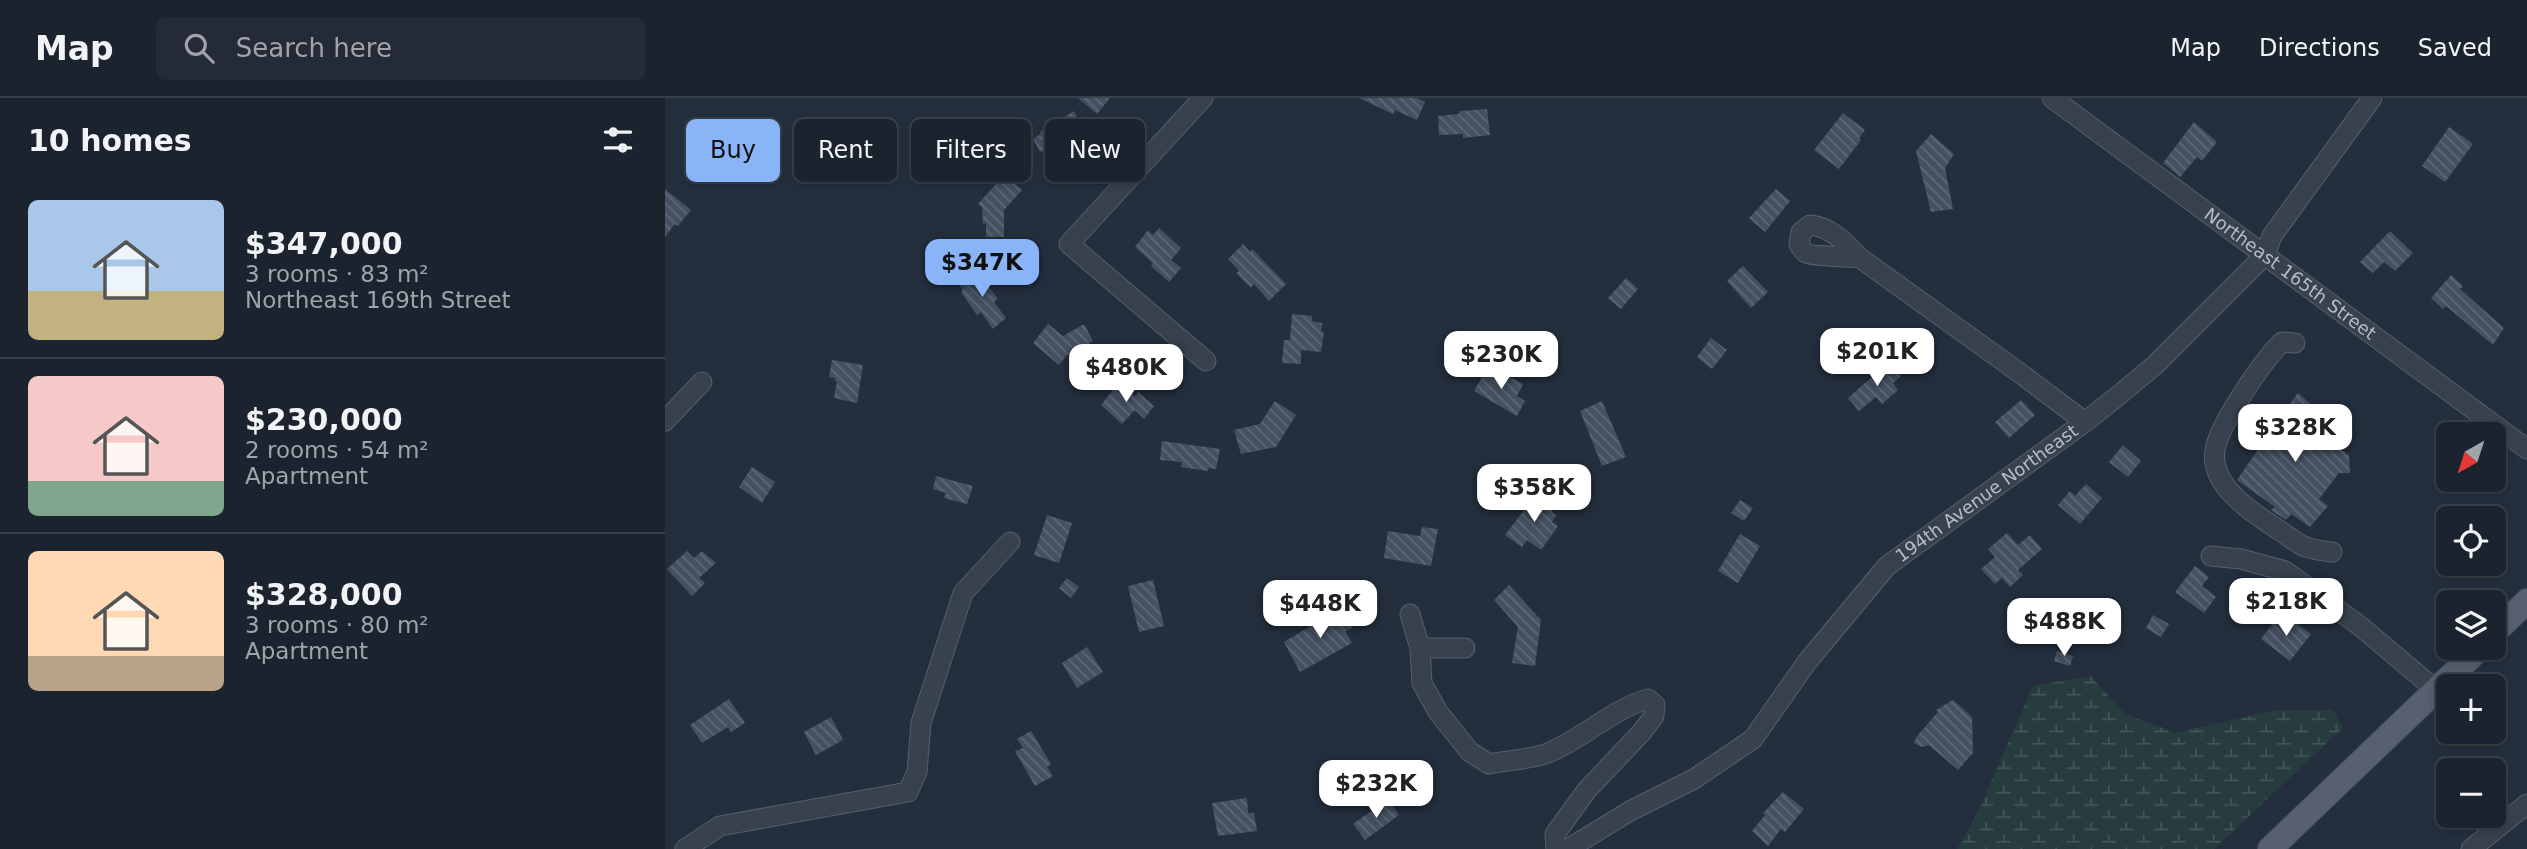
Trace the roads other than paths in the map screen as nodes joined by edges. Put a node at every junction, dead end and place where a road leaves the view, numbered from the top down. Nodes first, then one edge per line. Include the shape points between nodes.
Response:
1 (1203, 98) edge
2 (2052, 98) edge
3 (2372, 98) edge
4 (2265, 255) junction
5 (1860, 258) dead end
6 (2295, 343) dead end
7 (1206, 360) dead end
8 (702, 382) dead end
9 (665, 421) edge
10 (2085, 422) junction
11 (2527, 449) edge
12 (1010, 542) dead end
13 (2332, 552) dead end
14 (2211, 556) dead end
15 (2527, 601) edge
16 (1410, 614) dead end
17 (2506, 622) edge
18 (1420, 648) junction
19 (1465, 648) dead end
20 (2467, 660) edge
21 (2453, 674) edge
22 (2436, 690) joint
23 (2527, 804) edge
24 (685, 849) edge
25 (1556, 849) edge
26 (1568, 849) edge
27 (2270, 849) edge
28 (2471, 849) edge

1 - 7 street via 1069,244
2 - 4 street, Northeast 165th Street
3 - 4 street, 194th Avenue Northeast via 2271,236
4 - 10 street, 194th Avenue Northeast via 2155,365
4 - 11 street, Northeast 165th Street
5 - 10 street
6 - 13 street via 2282,342 2266,358 2228,418 2214,451 2219,475 2232,495 2305,547
8 - 9 street
10 - 26 street, 194th Avenue Northeast via 1887,566 1807,662 1753,739 1694,779
12 - 24 street via 963,593 921,723 917,772 908,792 720,826
14 - 22 street via 2285,571
15 - 17 main road
16 - 18 street
18 - 19 street
18 - 25 street via 1422,683 1439,712 1470,752 1489,764 1546,754 1633,703 1649,699 1654,705 1654,716 1641,733 1587,790 1555,834
20 - 21 main road
22 - 27 main road
23 - 28 street

